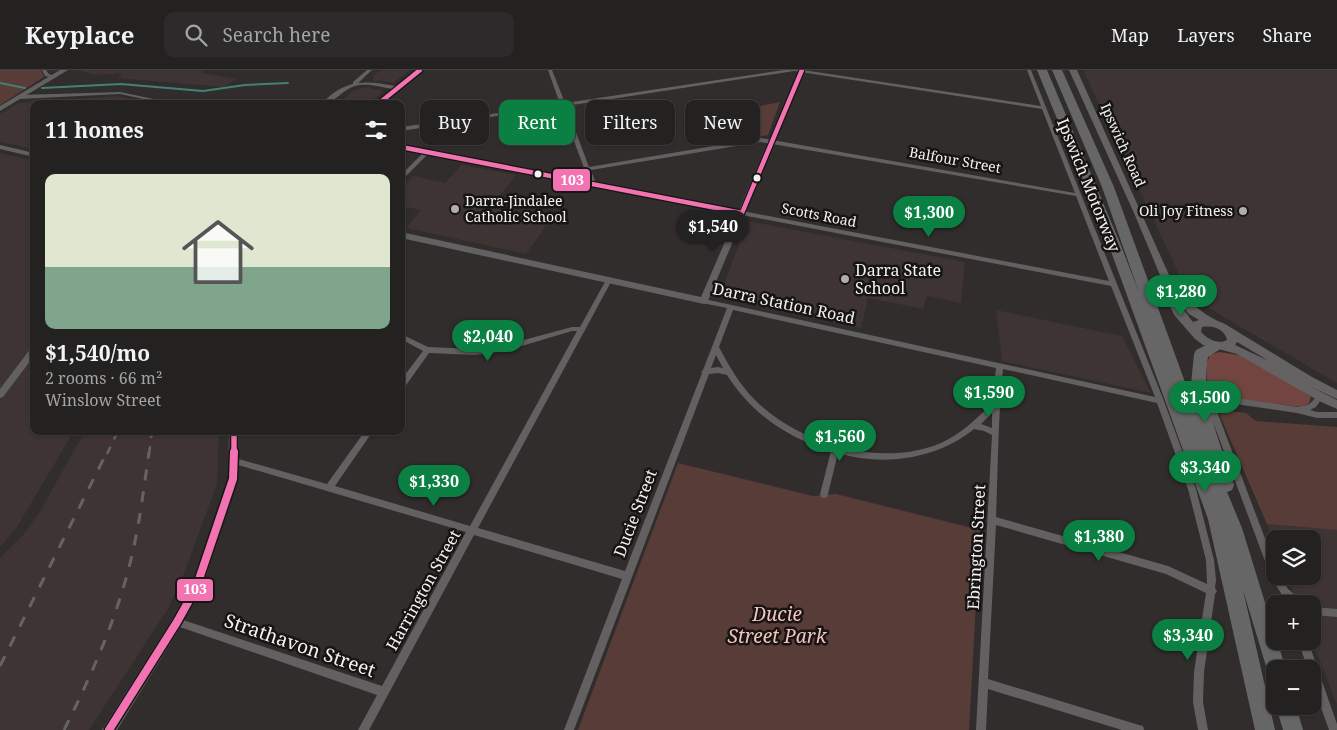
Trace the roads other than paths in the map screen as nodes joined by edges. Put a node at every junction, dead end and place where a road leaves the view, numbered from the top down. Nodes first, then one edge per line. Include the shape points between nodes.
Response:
1 (44, 70) edge
2 (65, 70) edge
3 (420, 70) edge
4 (550, 70) edge
5 (1029, 70) edge
6 (1042, 70) edge
7 (1057, 70) edge
8 (1074, 70) edge
9 (365, 71) edge
10 (801, 71) edge
11 (54, 76) junction
12 (355, 83) junction
13 (397, 88) junction
14 (20, 97) junction
15 (156, 100) edge
16 (329, 100) edge
17 (383, 100) edge
18 (562, 100) edge
19 (575, 103) edge
20 (1043, 108) junction
21 (0, 109) edge
22 (499, 115) edge
23 (405, 129) edge
24 (575, 133) edge
25 (772, 141) junction
26 (0, 147) edge
27 (405, 148) edge
28 (427, 152) junction
29 (30, 154) edge
30 (589, 169) junction
31 (405, 175) edge
32 (565, 178) junction
33 (594, 184) junction
34 (1078, 195) junction
35 (742, 213) junction
36 (405, 236) edge
37 (609, 280) junction
38 (1113, 284) junction
39 (1170, 287) junction
40 (704, 301) junction
41 (731, 307) junction
42 (1212, 323) junction
43 (582, 330) junction
44 (1228, 331) junction
45 (1196, 332) junction
46 (405, 338) edge
47 (1220, 346) junction
48 (716, 348) junction
49 (427, 350) junction
50 (30, 355) edge
51 (1000, 366) junction
52 (705, 372) junction
53 (728, 372) junction
54 (405, 380) edge
55 (1308, 380) junction
56 (0, 395) edge
57 (1337, 396) edge
58 (1319, 397) junction
59 (1160, 401) junction
60 (996, 405) junction
61 (1337, 405) edge
62 (1297, 410) junction
63 (1337, 415) edge
64 (974, 426) junction
65 (996, 434) junction
66 (234, 435) edge
67 (366, 435) edge
68 (835, 450) junction
69 (235, 461) junction
70 (329, 488) junction
71 (824, 494) dead end
72 (992, 520) junction
73 (1234, 528) junction
74 (472, 532) junction
75 (626, 576) junction
76 (1212, 591) junction
77 (1289, 595) edge
78 (1321, 612) edge
79 (1337, 613) edge
80 (178, 622) junction
81 (1306, 650) edge
82 (1273, 660) edge
83 (984, 683) junction
84 (384, 692) junction
85 (1289, 715) edge
86 (109, 730) edge
87 (363, 730) edge
88 (568, 730) edge
89 (982, 730) edge
90 (1139, 730) edge
91 (1203, 730) edge
92 (1265, 730) edge
93 (1293, 730) edge
94 (1334, 730) edge

1 - 11 street
2 - 11 street
3 - 13 street
4 - 18 street
5 - 20 street
6 - 92 highway, Ipswich Motorway via 1114,243 1216,519 1228,558
7 - 73 highway, Ipswich Motorway via 1108,188 1190,417
8 - 39 main road, Ipswich Road
9 - 12 street
10 - 19 street
10 - 20 street
10 - 25 street
11 - 14 street
12 - 13 street
12 - 16 street
13 - 17 street
14 - 15 street via 120,93
14 - 21 street
20 - 34 street
22 - 23 street
24 - 30 street
25 - 30 street, Balfour Street via 761,140
25 - 34 street, Balfour Street
25 - 35 street
26 - 29 street
27 - 28 street, Scotts Road
28 - 31 street
28 - 32 street, Scotts Road
30 - 32 street, Balfour Street via 570,172
30 - 33 street
32 - 33 street, Scotts Road
33 - 35 street, Scotts Road
34 - 38 street
35 - 38 street, Scotts Road
35 - 40 street
36 - 37 street, Darra Station Road
37 - 40 street, Darra Station Road
37 - 43 street, Harrington Street
38 - 59 street
39 - 42 main road, Ipswich Road via 1193,311
39 - 45 main road, Ipswich Road via 1172,301
40 - 41 street, Darra Station Road
41 - 48 street, Ducie Street
41 - 51 street, Darra Station Road
42 - 44 main road, Ipswich Road
42 - 45 main road via 1197,325
43 - 49 street via 572,329 513,346 475,352
43 - 74 street, Harrington Street
44 - 47 main road via 1232,342
44 - 55 main road, Ipswich Road
45 - 47 main road, Ipswich Road via 1202,340
46 - 49 street
47 - 58 main road, Ipswich Road via 1256,358
47 - 73 highway via 1201,354 1199,381 1232,508
48 - 52 street, Ducie Street
48 - 53 street
49 - 54 street
50 - 56 street
51 - 59 street, Darra Station Road
51 - 60 street, Ebrington Street
52 - 53 street
52 - 75 street, Ducie Street
53 - 68 street via 754,404 774,421
55 - 57 main road, Ipswich Road
55 - 58 street
58 - 61 main road, Ipswich Road
58 - 62 street via 1316,404 1308,409
59 - 76 street via 1192,489 1210,560
60 - 64 street
60 - 65 street, Ebrington Street
62 - 63 street
62 - 77 street via 1223,401 1215,406 1214,414 1275,577
64 - 65 street
64 - 68 street via 941,446 918,453 888,456
65 - 72 street, Ebrington Street
66 - 69 street
67 - 70 street
68 - 71 street
69 - 70 street
69 - 80 street via 233,479 196,588
70 - 74 street
72 - 76 street via 1168,570
72 - 83 street, Ebrington Street
73 - 82 highway, Ipswich Motorway
74 - 75 street
74 - 84 street, Harrington Street
75 - 88 street, Ducie Street
76 - 91 street via 1198,672 1198,702
78 - 79 street
80 - 84 street, Strathavon Street
80 - 86 street
81 - 94 street
83 - 89 street, Ebrington Street
83 - 90 street
84 - 87 street, Harrington Street
85 - 93 highway

